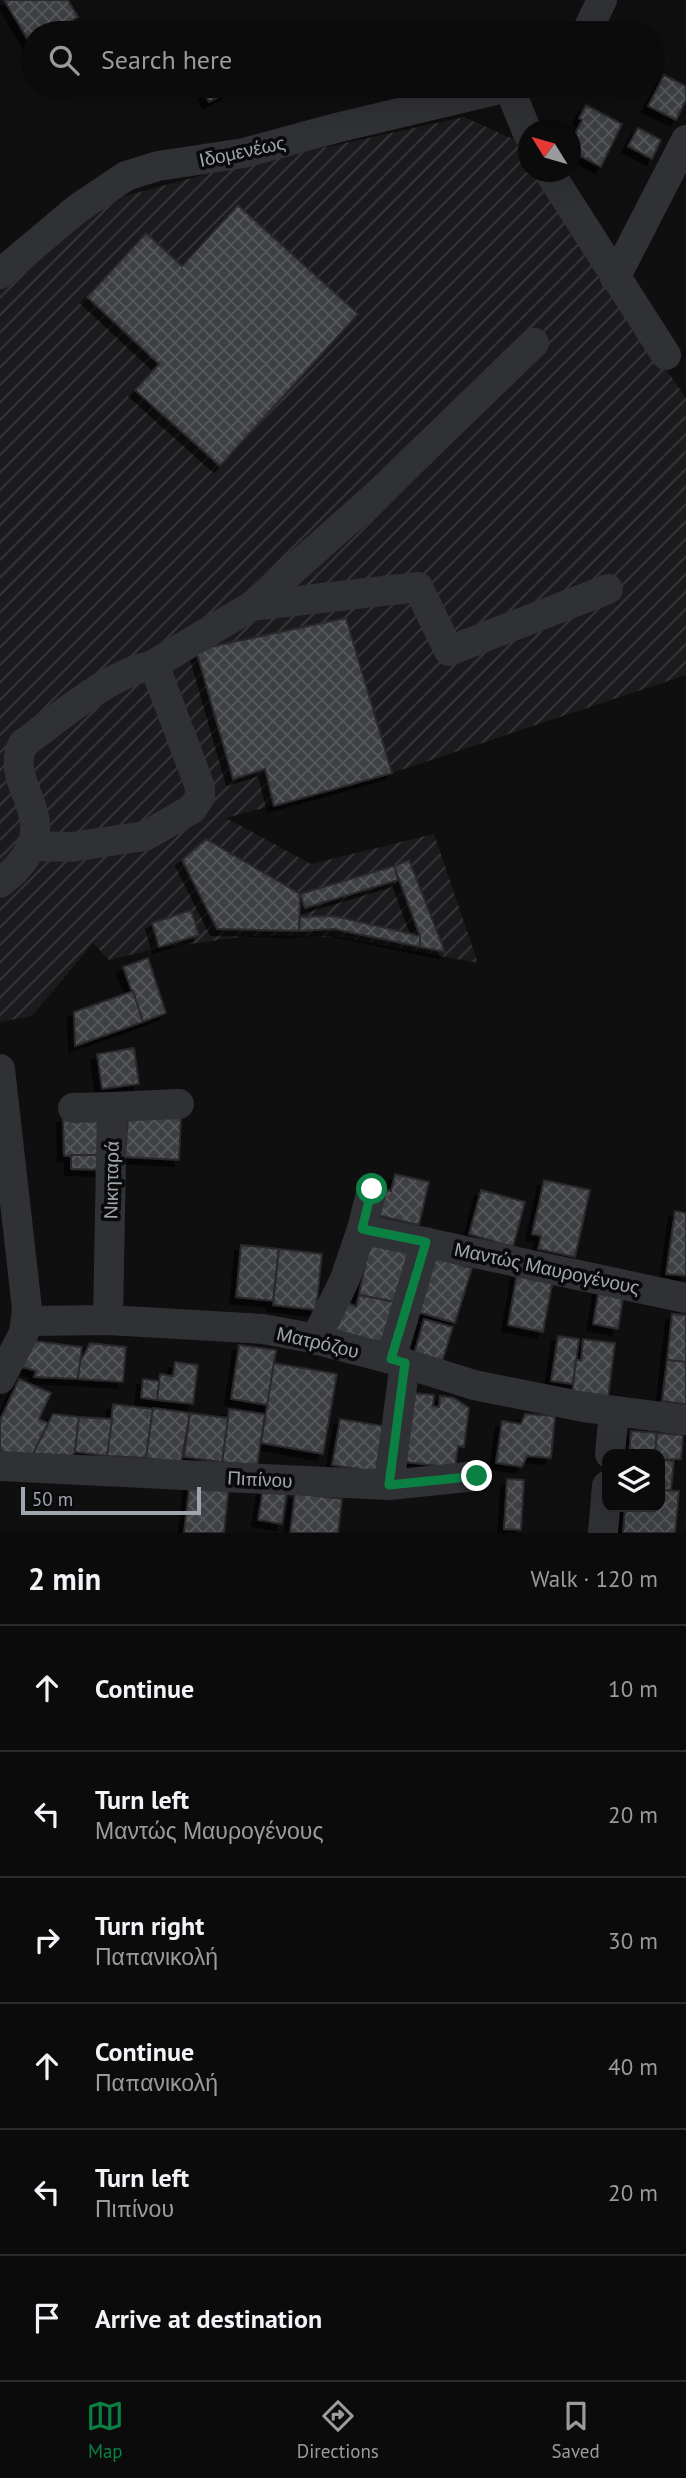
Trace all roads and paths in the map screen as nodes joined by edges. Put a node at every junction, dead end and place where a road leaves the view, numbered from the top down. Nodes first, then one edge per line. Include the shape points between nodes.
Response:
1 (602, 0) edge
2 (592, 21) edge
3 (461, 98) edge
4 (515, 98) edge
5 (523, 119) edge
6 (686, 140) edge
7 (555, 182) edge
8 (0, 274) edge
9 (615, 278) junction
10 (534, 343) dead end
11 (666, 355) dead end
12 (608, 589) dead end
13 (252, 606) junction
14 (151, 666) junction
15 (32, 846) junction
16 (0, 883) edge
17 (0, 1069) edge
18 (179, 1104) dead end
19 (112, 1107) junction
20 (73, 1108) dead end
21 (372, 1189) dead end
22 (362, 1229) junction
23 (426, 1242) junction
24 (686, 1298) edge
25 (108, 1320) junction
26 (27, 1321) junction
27 (315, 1340) junction
28 (398, 1361) junction
29 (0, 1379) edge
30 (614, 1411) junction
31 (686, 1420) edge
32 (610, 1449) edge
33 (0, 1466) edge
34 (477, 1476) dead end
35 (389, 1485) junction
36 (605, 1512) edge
37 (603, 1533) edge

1 - 2 street
3 - 8 street, Ιδομενέως via 244,153 158,166 126,176 77,209
4 - 5 street
6 - 9 street
7 - 9 street
9 - 11 street
10 - 13 street via 379,493
12 - 13 street via 449,651 418,587
13 - 14 street
14 - 15 street via 95,692 23,744 16,754 14,765 33,826
14 - 15 street via 200,787 200,797 192,809 145,836 71,847
15 - 16 street via 20,868
17 - 26 street
18 - 19 street
19 - 20 street
19 - 25 street, Νικηταρά
21 - 22 street
22 - 23 street, Μαντώς Μαυρογένους
22 - 27 street via 345,1279
23 - 24 street, Μαντώς Μαυρογένους
23 - 28 street
25 - 26 street, Ματρόζου
25 - 27 street, Ματρόζου via 263,1329
26 - 29 street
27 - 28 street, Ματρόζου
28 - 30 street, Ματρόζου via 474,1385
28 - 35 street
30 - 31 street, Ματρόζου
30 - 32 street
33 - 35 street, Πιπίνου
34 - 35 street, Πιπίνου
36 - 37 street

